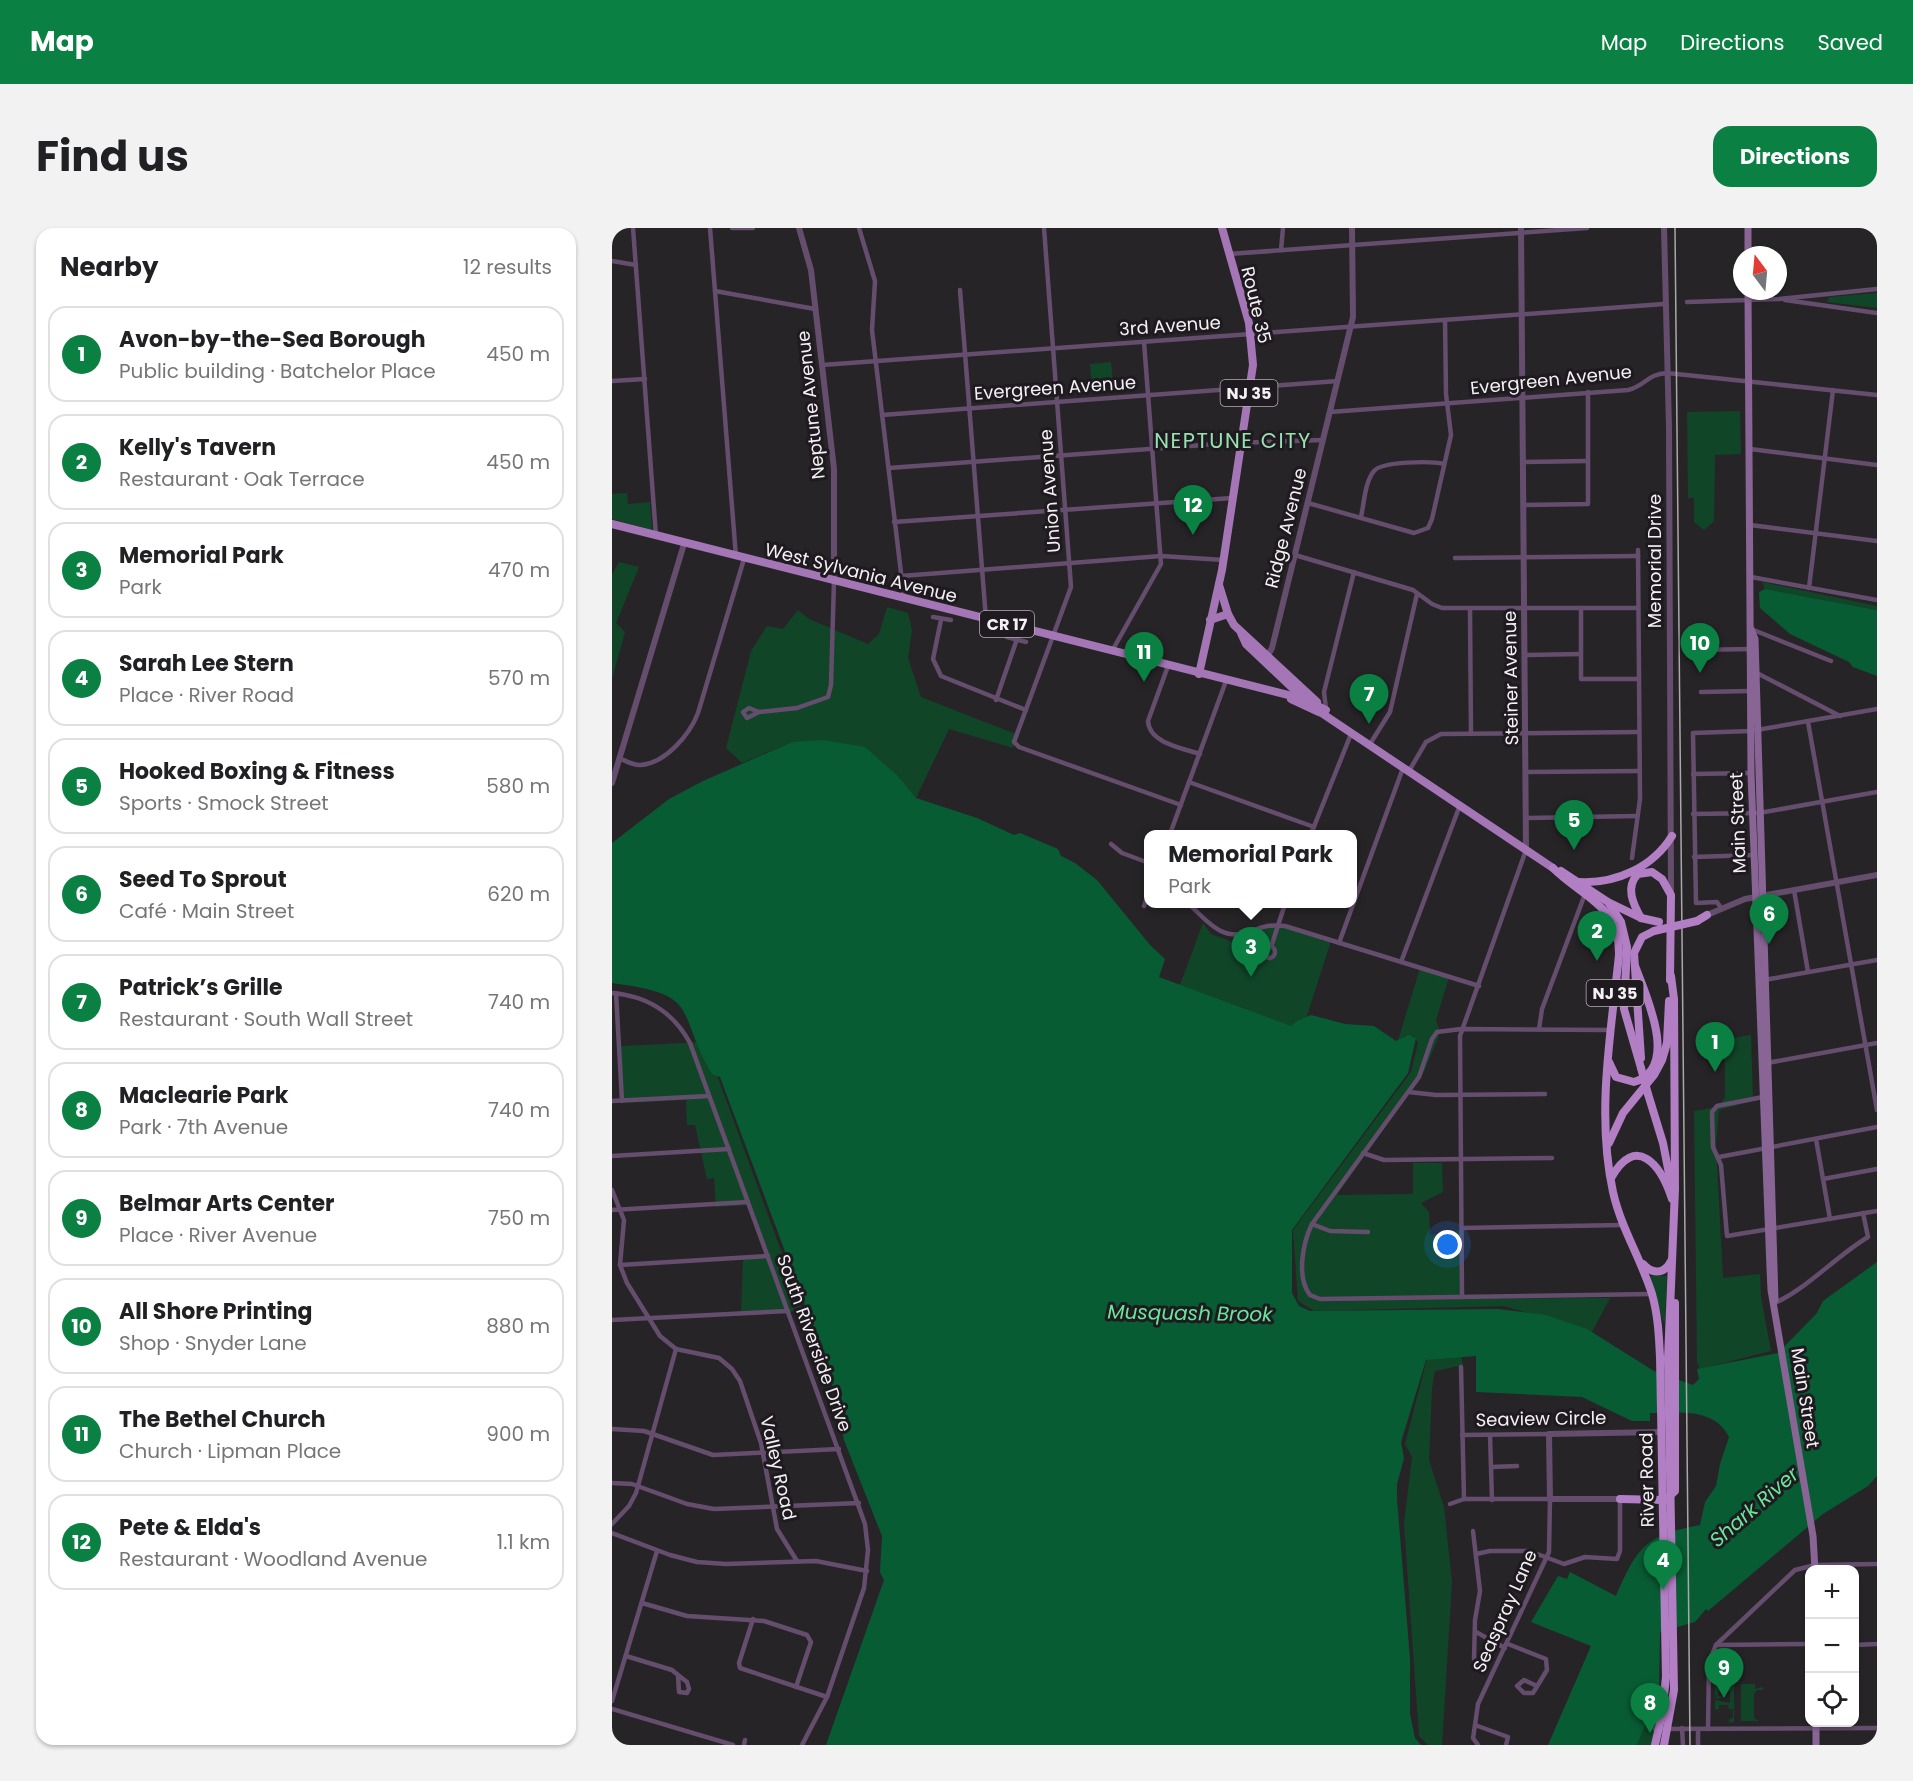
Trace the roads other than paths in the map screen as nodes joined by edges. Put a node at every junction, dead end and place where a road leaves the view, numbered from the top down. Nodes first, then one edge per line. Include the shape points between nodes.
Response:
1 (633, 228) edge
2 (710, 228) edge
3 (732, 228) edge
4 (753, 228) edge
5 (799, 228) edge
6 (859, 228) edge
7 (1044, 228) edge
8 (1222, 228) edge
9 (1283, 228) edge
10 (1352, 228) edge
11 (1587, 228) edge
12 (1664, 228) edge
13 (1748, 228) edge
14 (741, 229) edge
15 (1521, 230) edge
16 (1352, 245) junction
17 (1748, 246) edge
18 (1281, 250) junction
19 (1229, 254) junction
20 (612, 261) edge
21 (636, 265) junction
22 (1877, 289) edge
23 (960, 290) dead end
24 (715, 291) junction
25 (1733, 297) edge
26 (1787, 298) edge
27 (1748, 300) edge
28 (1786, 300) edge
29 (1687, 302) dead end
30 (1664, 304) junction
31 (815, 309) junction
32 (1877, 313) edge
33 (1522, 314) junction
34 (1445, 320) junction
35 (1351, 327) junction
36 (1251, 334) junction
37 (1144, 342) junction
38 (1053, 348) junction
39 (966, 355) junction
40 (876, 362) junction
41 (822, 365) junction
42 (1667, 373) junction
43 (645, 379) junction
44 (612, 381) edge
45 (1338, 381) junction
46 (1749, 381) junction
47 (1250, 387) junction
48 (1833, 390) junction
49 (1588, 392) junction
50 (1149, 395) junction
51 (1877, 395) edge
52 (1523, 398) junction
53 (1057, 402) junction
54 (1448, 403) junction
55 (970, 408) junction
56 (1330, 412) junction
57 (882, 415) junction
58 (1323, 440) junction
59 (1240, 443) junction
60 (1153, 449) junction
61 (1750, 449) junction
62 (1061, 455) junction
63 (1825, 458) junction
64 (1588, 461) junction
65 (974, 462) junction
66 (1524, 462) junction
67 (1444, 464) junction
68 (1877, 465) edge
69 (889, 468) junction
70 (1232, 498) junction
71 (1157, 502) junction
72 (1308, 502) junction
73 (1524, 505) junction
74 (1065, 510) junction
75 (979, 516) junction
76 (1361, 517) junction
77 (894, 522) junction
78 (612, 524) edge
79 (1750, 525) junction
80 (1816, 533) junction
81 (657, 536) junction
82 (1877, 541) edge
83 (684, 544) junction
84 (1295, 555) junction
85 (1161, 556) junction
86 (1525, 557) junction
87 (740, 558) junction
88 (1455, 558) dead end
89 (1224, 560) junction
90 (1069, 563) junction
91 (983, 570) junction
92 (1354, 572) junction
93 (901, 576) junction
94 (1751, 577) junction
95 (834, 581) junction
96 (1219, 584) junction
97 (1809, 588) junction
98 (1417, 594) junction
99 (904, 598) junction
100 (1877, 600) edge
101 (1581, 608) junction
102 (1638, 608) junction
103 (1525, 609) junction
104 (1470, 610) junction
105 (1228, 614) junction
106 (933, 617) dead end
107 (986, 619) junction
108 (941, 620) junction
109 (951, 620) dead end
110 (1210, 620) junction
111 (1751, 629) junction
112 (1241, 633) junction
113 (1053, 636) junction
114 (1007, 637) dead end
115 (1017, 639) junction
116 (1026, 642) dead end
117 (928, 646) dead end
118 (936, 648) junction
119 (1752, 649) junction
120 (1694, 650) dead end
121 (1112, 651) junction
122 (1581, 654) junction
123 (1526, 655) junction
124 (1268, 657) junction
125 (1831, 661) dead end
126 (1168, 666) junction
127 (1755, 672) junction
128 (1199, 674) junction
129 (1639, 679) junction
130 (1226, 681) junction
131 (1750, 691) junction
132 (1324, 692) junction
133 (1701, 692) dead end
134 (1278, 694) junction
135 (1308, 698) junction
136 (996, 700) junction
137 (1877, 709) edge
138 (1026, 710) junction
139 (1323, 711) junction
140 (759, 712) dead end
141 (1840, 716) junction
142 (1808, 722) junction
143 (1753, 731) junction
144 (1639, 732) junction
145 (1351, 734) junction
146 (1471, 734) junction
147 (1526, 734) junction
148 (1370, 744) junction
149 (1200, 754) junction
150 (619, 758) junction
151 (1407, 769) junction
152 (1640, 771) junction
153 (1527, 772) junction
154 (1751, 773) junction
155 (1693, 774) junction
156 (1189, 782) junction
157 (612, 783) edge
158 (1877, 792) edge
159 (1822, 801) junction
160 (1181, 805) junction
161 (1460, 805) junction
162 (1756, 813) junction
163 (1693, 814) junction
164 (1637, 816) junction
165 (1527, 818) junction
166 (1314, 827) junction
167 (1173, 830) edge
168 (1313, 830) edge
169 (1672, 836) junction
170 (1110, 844) dead end
171 (1526, 850) junction
172 (1754, 855) junction
173 (1694, 857) junction
174 (1632, 858) dead end
175 (1144, 861) edge
176 (1553, 868) junction
177 (1877, 875) edge
178 (1579, 882) junction
179 (1836, 882) junction
180 (1794, 890) junction
181 (1585, 894) junction
182 (1671, 895) junction
183 (1357, 897) edge
184 (1759, 897) junction
185 (1608, 902) junction
186 (1194, 908) edge
187 (1283, 908) edge
188 (1353, 908) edge
189 (1721, 908) junction
190 (1707, 915) joint
191 (1641, 918) junction
192 (1697, 919) junction
193 (1278, 925) junction
194 (1339, 943) junction
195 (1272, 944) dead end
196 (1877, 960) edge
197 (1401, 962) junction
198 (1851, 965) junction
199 (1635, 966) junction
200 (1808, 972) junction
201 (1671, 976) junction
202 (1762, 980) junction
203 (1479, 986) junction
204 (614, 993) edge
205 (1461, 1029) junction
206 (1539, 1029) junction
207 (1610, 1030) junction
208 (1877, 1043) edge
209 (1866, 1046) junction
210 (612, 1048) edge
211 (619, 1048) junction
212 (1608, 1061) junction
213 (1765, 1063) junction
214 (1641, 1068) junction
215 (1409, 1092) junction
216 (1460, 1094) junction
217 (1545, 1094) dead end
218 (710, 1096) junction
219 (1763, 1097) junction
220 (612, 1101) edge
221 (622, 1101) junction
222 (1877, 1110) edge
223 (1877, 1127) edge
224 (1816, 1139) junction
225 (1608, 1146) junction
226 (1768, 1146) junction
227 (729, 1149) junction
228 (1363, 1153) junction
229 (612, 1156) edge
230 (1719, 1157) junction
231 (1552, 1158) dead end
232 (1461, 1159) junction
233 (1877, 1169) edge
234 (1610, 1179) junction
235 (1823, 1179) junction
236 (612, 1190) edge
237 (748, 1202) junction
238 (1674, 1203) junction
239 (612, 1210) edge
240 (621, 1210) junction
241 (1877, 1211) edge
242 (1863, 1213) junction
243 (1830, 1219) junction
244 (1312, 1224) junction
245 (1623, 1225) junction
246 (1462, 1228) junction
247 (1771, 1230) junction
248 (1368, 1232) dead end
249 (1673, 1235) junction
250 (768, 1256) junction
251 (1637, 1258) junction
252 (1672, 1258) junction
253 (620, 1265) junction
254 (1652, 1294) junction
255 (1462, 1297) junction
256 (1775, 1303) junction
257 (788, 1311) junction
258 (649, 1318) junction
259 (612, 1320) edge
260 (676, 1349) junction
261 (1668, 1359) junction
262 (1461, 1368) dead end
263 (612, 1429) edge
264 (1661, 1432) junction
265 (653, 1434) junction
266 (1549, 1434) junction
267 (1462, 1435) junction
268 (1490, 1435) junction
269 (839, 1449) junction
270 (764, 1454) junction
271 (1517, 1466) dead end
272 (1491, 1467) junction
273 (612, 1483) edge
274 (638, 1486) junction
275 (1464, 1499) junction
276 (1550, 1499) junction
277 (1620, 1499) junction
278 (1492, 1500) junction
279 (859, 1503) junction
280 (1450, 1504) dead end
281 (772, 1507) junction
282 (612, 1524) edge
283 (1473, 1531) dead end
284 (612, 1533) edge
285 (657, 1551) junction
286 (1476, 1554) junction
287 (1547, 1557) junction
288 (797, 1560) junction
289 (1877, 1564) edge
290 (1815, 1565) edge
291 (1856, 1565) edge
292 (1805, 1568) edge
293 (867, 1570) junction
294 (642, 1603) junction
295 (753, 1619) junction
296 (1476, 1632) junction
297 (1805, 1644) edge
298 (1877, 1644) edge
299 (1716, 1645) junction
300 (1859, 1645) edge
301 (1506, 1646) junction
302 (626, 1656) junction
303 (1474, 1659) dead end
304 (678, 1675) dead end
305 (1537, 1686) dead end
306 (796, 1687) junction
307 (826, 1697) junction
308 (612, 1701) edge
309 (612, 1709) edge
310 (1475, 1725) junction
311 (1805, 1725) edge
312 (1816, 1727) edge
313 (1857, 1727) edge
314 (1683, 1728) junction
315 (1877, 1728) edge
316 (1655, 1729) dead end
317 (1698, 1729) junction
318 (1708, 1729) junction
319 (733, 1745) edge
320 (802, 1745) edge
321 (1478, 1745) edge
322 (1506, 1745) edge
323 (1655, 1745) edge
324 (1664, 1745) edge
325 (1683, 1745) edge
326 (1698, 1745) edge
327 (1816, 1745) edge

1 - 21 street
2 - 24 street
3 - 14 street
4 - 14 street
5 - 31 street, Neptune Avenue via 810,263
6 - 40 street via 875,281 872,330
7 - 38 street, Union Avenue
8 - 19 main road, Route 35 / NJ 35
9 - 18 street
10 - 16 street, Ridge Avenue
11 - 15 street
12 - 30 street, Memorial Drive
13 - 17 main road
15 - 16 street
15 - 33 street, Steiner Avenue
16 - 18 street
16 - 35 street, Ridge Avenue
18 - 19 street
19 - 36 main road, Route 35 / NJ 35
20 - 21 street
21 - 43 street
22 - 26 street
23 - 39 street
24 - 31 street
24 - 87 street
25 - 29 street
27 - 46 main road, Main Street
28 - 32 street
30 - 33 street, 3rd Avenue
30 - 42 street, Memorial Drive
31 - 41 street, Neptune Avenue
33 - 34 street, 3rd Avenue
33 - 52 street, Steiner Avenue
34 - 35 street, 3rd Avenue
34 - 54 street
35 - 36 street, 3rd Avenue
35 - 45 street, Ridge Avenue
36 - 37 street, 3rd Avenue
36 - 47 main road, Route 35 / NJ 35
37 - 38 street, 3rd Avenue
37 - 50 street
38 - 39 street, 3rd Avenue
38 - 53 street, Union Avenue
39 - 40 street, 3rd Avenue
39 - 55 street
40 - 41 street, 3rd Avenue
40 - 57 street
41 - 95 street, Neptune Avenue via 834,469
42 - 46 street, Evergreen Avenue
42 - 49 street, Evergreen Avenue via 1655,374 1634,389
42 - 169 street, Memorial Drive
43 - 44 street
43 - 81 street
45 - 47 street, Evergreen Avenue
45 - 56 street, Ridge Avenue
46 - 48 street, Evergreen Avenue
46 - 61 main road, Main Street
47 - 50 street, Evergreen Avenue
47 - 59 main road, Route 35 / NJ 35
48 - 51 street, Evergreen Avenue
48 - 63 street
49 - 52 street, Evergreen Avenue
49 - 64 street
50 - 53 street, Evergreen Avenue
50 - 60 street
52 - 54 street, Evergreen Avenue
52 - 66 street, Steiner Avenue
53 - 55 street, Evergreen Avenue
53 - 62 street, Union Avenue
54 - 56 street, Evergreen Avenue
54 - 67 street via 1451,435
55 - 57 street, Evergreen Avenue
55 - 65 street
56 - 58 street, Ridge Avenue
57 - 69 street
58 - 59 street
58 - 72 street, Ridge Avenue
59 - 60 street
59 - 70 main road, Route 35 / NJ 35
60 - 62 street
60 - 71 street
61 - 63 street
61 - 79 main road, Main Street
62 - 65 street
62 - 74 street, Union Avenue
63 - 68 street
63 - 80 street
64 - 66 street
64 - 73 street via 1588,504
65 - 69 street
65 - 75 street
66 - 73 street, Steiner Avenue
67 - 76 street via 1376,468
67 - 76 street via 1432,519 1425,530 1414,533
69 - 77 street
70 - 71 street
70 - 89 main road, Route 35 / NJ 35
71 - 74 street
71 - 85 street
72 - 76 street
72 - 84 street, Ridge Avenue
73 - 86 street, Steiner Avenue
74 - 75 street
74 - 90 street, Union Avenue
75 - 77 street
75 - 91 street
77 - 93 street
78 - 81 main road, West Sylvania Avenue / CR 17
79 - 80 street
79 - 94 main road, Main Street
80 - 82 street
80 - 97 street
81 - 83 main road, West Sylvania Avenue / CR 17
83 - 87 main road, West Sylvania Avenue / CR 17
83 - 150 street
84 - 92 street
84 - 124 street, Ridge Avenue
85 - 89 street
85 - 90 street
85 - 121 street via 1161,564
86 - 88 street
86 - 102 street via 1638,553
86 - 103 street, Steiner Avenue
87 - 95 main road, West Sylvania Avenue / CR 17
87 - 150 street via 698,713 687,736 647,764 635,765
89 - 96 main road, Route 35 / NJ 35
90 - 91 street
90 - 113 street, Union Avenue via 1070,592
91 - 93 street
91 - 107 street
92 - 98 street
92 - 132 street
93 - 99 street
94 - 97 street
94 - 111 main road, Main Street
95 - 99 main road, West Sylvania Avenue / CR 17
95 - 140 street via 830,693 824,700
96 - 105 main road, Route 35 / NJ 35
96 - 110 main road
97 - 100 street
98 - 104 street via 1437,607
98 - 148 street via 1390,712
99 - 107 main road, West Sylvania Avenue / CR 17
101 - 102 street
101 - 103 street
101 - 122 street
102 - 129 street
103 - 104 street
103 - 123 street, Steiner Avenue
104 - 146 street
105 - 110 main road
105 - 112 main road, Route 35 / NJ 35
106 - 108 street
107 - 113 main road, West Sylvania Avenue / CR 17
108 - 109 street
108 - 118 street
110 - 128 main road
111 - 119 main road, Main Street
111 - 125 street
112 - 124 main road, NJ 35
112 - 135 main road, NJ 35 via 1246,644
113 - 121 main road, West Sylvania Avenue / CR 17
113 - 138 street, Union Avenue
114 - 115 street
115 - 116 street
115 - 136 street
117 - 118 street
118 - 136 street via 933,663 940,676
119 - 120 street
119 - 127 main road, Main Street
119 - 131 main road, Main Street
121 - 126 main road, West Sylvania Avenue / CR 17
122 - 123 street
122 - 129 street via 1581,679
123 - 147 street, Steiner Avenue
124 - 135 main road, NJ 35
126 - 128 main road, West Sylvania Avenue / CR 17
126 - 149 street via 1148,721 1150,731 1162,740
127 - 141 street
127 - 143 main road, Main Street
128 - 130 main road, West Sylvania Avenue / CR 17
129 - 144 street
130 - 134 main road, West Sylvania Avenue / CR 17
130 - 149 street
131 - 133 street
131 - 143 main road, Main Street
132 - 135 street via 1318,698
132 - 139 street
134 - 135 main road, West Sylvania Avenue / CR 17
134 - 139 main road, West Sylvania Avenue / CR 17
135 - 139 main road, West Sylvania Avenue / CR 17
136 - 138 street
137 - 141 street
138 - 160 street, Union Avenue via 1014,742 1019,747
139 - 145 main road, NJ 35
139 - 148 main road, NJ 35
141 - 142 street
142 - 143 street
142 - 159 street
143 - 154 main road, Main Street
143 - 155 street via 1693,733
143 - 162 main road, Main Street
144 - 147 street
144 - 152 street
145 - 148 main road, NJ 35
145 - 166 street
146 - 147 street
146 - 151 street via 1431,737
147 - 153 street, Steiner Avenue
148 - 151 main road, NJ 35
149 - 156 street
150 - 157 street
151 - 161 main road, NJ 35
151 - 183 street
152 - 153 street
152 - 164 street
153 - 165 street, Steiner Avenue
154 - 155 street
154 - 162 main road, Main Street
155 - 163 street
156 - 160 street
156 - 166 street
158 - 159 street
159 - 162 street
159 - 179 street
160 - 167 street
161 - 171 main road, NJ 35
161 - 197 street
162 - 163 street
162 - 172 main road, Main Street
162 - 184 main road, Main Street
163 - 173 street
164 - 165 street
164 - 174 street
165 - 171 street, Steiner Avenue
166 - 168 street
169 - 178 highway via 1662,852 1648,863 1604,882
169 - 182 street, Memorial Drive
170 - 175 street
171 - 176 main road, NJ 35
171 - 203 street, Steiner Avenue
172 - 173 street
172 - 184 main road, Main Street
173 - 189 street via 1696,905 1717,902
176 - 178 highway, NJ 35
176 - 181 highway, NJ 35
177 - 179 street
178 - 185 highway, NJ 35
179 - 180 street
179 - 198 street
180 - 184 street
180 - 200 street
181 - 206 street via 1542,1009
181 - 207 highway, NJ 35 via 1608,913 1618,939
182 - 191 highway via 1655,873 1638,874 1631,892
182 - 201 highway
184 - 189 street
184 - 202 main road, Main Street
185 - 191 highway
185 - 214 highway, NJ 35 via 1626,939 1624,1009
186 - 193 street via 1227,934
187 - 193 street
188 - 194 street
189 - 190 street
190 - 192 highway
191 - 192 highway via 1659,922
192 - 199 highway, bridge via 1642,937 1636,945
193 - 194 street
193 - 195 street
194 - 197 street
196 - 198 street
197 - 203 street
198 - 200 street
198 - 209 street
199 - 212 highway via 1658,1032 1655,1061 1646,1075 1637,1082 1629,1082 1617,1077
199 - 214 highway
200 - 202 street
201 - 225 highway via 1662,1060 1623,1113
201 - 238 highway
202 - 213 main road, Main Street
203 - 205 street, Steiner Avenue
204 - 211 street
204 - 218 street, South Riverside Drive via 649,1001 675,1021 690,1043
205 - 206 street
205 - 215 street via 1440,1031 1434,1036 1419,1077
205 - 216 street, Steiner Avenue
206 - 207 street
207 - 212 highway, NJ 35
208 - 209 street
209 - 213 street
209 - 222 street
210 - 211 street
211 - 221 street
212 - 225 highway, NJ 35
213 - 219 main road, Main Street
213 - 226 main road, Main Street
214 - 238 highway, NJ 35, bridge via 1663,1143
215 - 216 street
215 - 228 street
216 - 217 street
216 - 232 street, Steiner Avenue
218 - 221 street
218 - 227 street, South Riverside Drive
219 - 226 main road, Main Street
219 - 230 street via 1715,1107 1713,1147
220 - 221 street
223 - 224 street
224 - 226 street
224 - 235 street
225 - 234 highway, NJ 35
226 - 230 street
226 - 247 main road, Main Street
227 - 229 street
227 - 237 street, South Riverside Drive
228 - 232 street via 1384,1160
228 - 244 street
230 - 247 street via 1725,1235
231 - 232 street
232 - 246 street, Steiner Avenue
233 - 235 street
234 - 238 highway via 1623,1160 1642,1156 1659,1169
234 - 245 highway, NJ 35
235 - 243 street
236 - 240 street
237 - 240 street
237 - 250 street, South Riverside Drive
238 - 249 highway, NJ 35
239 - 240 street
240 - 253 street via 624,1233
241 - 242 street
242 - 243 street
242 - 256 street via 1868,1237 1789,1297
243 - 247 street
244 - 248 street via 1330,1231
244 - 255 street via 1304,1245 1304,1282 1308,1293 1320,1299
245 - 246 street
245 - 251 highway, NJ 35
246 - 255 street, Steiner Avenue
247 - 256 main road, Main Street via 1771,1290
249 - 252 highway, NJ 35
249 - 261 highway
250 - 253 street
250 - 257 street, South Riverside Drive
251 - 252 highway via 1648,1269 1659,1272 1665,1270
251 - 254 highway, NJ 35
252 - 261 highway, NJ 35
253 - 258 street
254 - 255 street
254 - 261 highway, NJ 35
256 - 290 main road, Main Street
257 - 258 street
257 - 269 street, South Riverside Drive
258 - 259 street
258 - 260 street via 662,1338
260 - 265 street
260 - 270 street, Valley Road via 715,1357 732,1369 748,1400
261 - 264 highway, River Road / NJ 35, bridge
261 - 277 highway via 1677,1427 1673,1495 1654,1501
261 - 324 highway, NJ 35, bridge via 1675,1678
262 - 267 street
263 - 265 street
264 - 266 street, Seaview Circle
264 - 323 highway, River Road / NJ 35, bridge via 1666,1677
265 - 270 street via 712,1455
265 - 274 street
266 - 268 street, Seaview Circle
266 - 276 street, Seaspray Lane
267 - 268 street, Seaview Circle
267 - 275 street, Seaview Circle
268 - 272 street
269 - 270 street
269 - 279 street, South Riverside Drive
270 - 281 street, Valley Road
271 - 272 street
272 - 278 street
273 - 274 street
274 - 281 street via 701,1508
274 - 282 street via 629,1506
275 - 278 street
275 - 280 street
276 - 277 street
276 - 278 street
276 - 287 street, Seaspray Lane
277 - 287 street via 1617,1559 1585,1557 1564,1564
279 - 281 street
279 - 293 street, South Riverside Drive via 868,1541
281 - 288 street, Valley Road via 781,1537
283 - 286 street
284 - 285 street
285 - 288 street via 712,1563
285 - 294 street
286 - 287 street via 1529,1551
286 - 296 street via 1480,1591
287 - 301 street, Seaspray Lane
288 - 293 street
289 - 291 street
292 - 299 street via 1789,1575
293 - 307 street, South Riverside Drive
294 - 295 street via 687,1616
294 - 302 street
295 - 306 street via 740,1668
295 - 306 street via 810,1637
296 - 301 street
296 - 303 street
297 - 299 street
298 - 300 street
299 - 318 street via 1709,1658
301 - 305 street via 1546,1659 1547,1670
301 - 310 street, Seaspray Lane via 1478,1704
302 - 304 street
302 - 308 street
306 - 307 street
307 - 320 street, South Riverside Drive
309 - 319 street
310 - 321 street via 1473,1738
310 - 322 street via 1508,1737
311 - 318 street
312 - 327 main road
313 - 315 street
314 - 316 street
314 - 317 street
314 - 325 street
317 - 318 street
317 - 326 street

